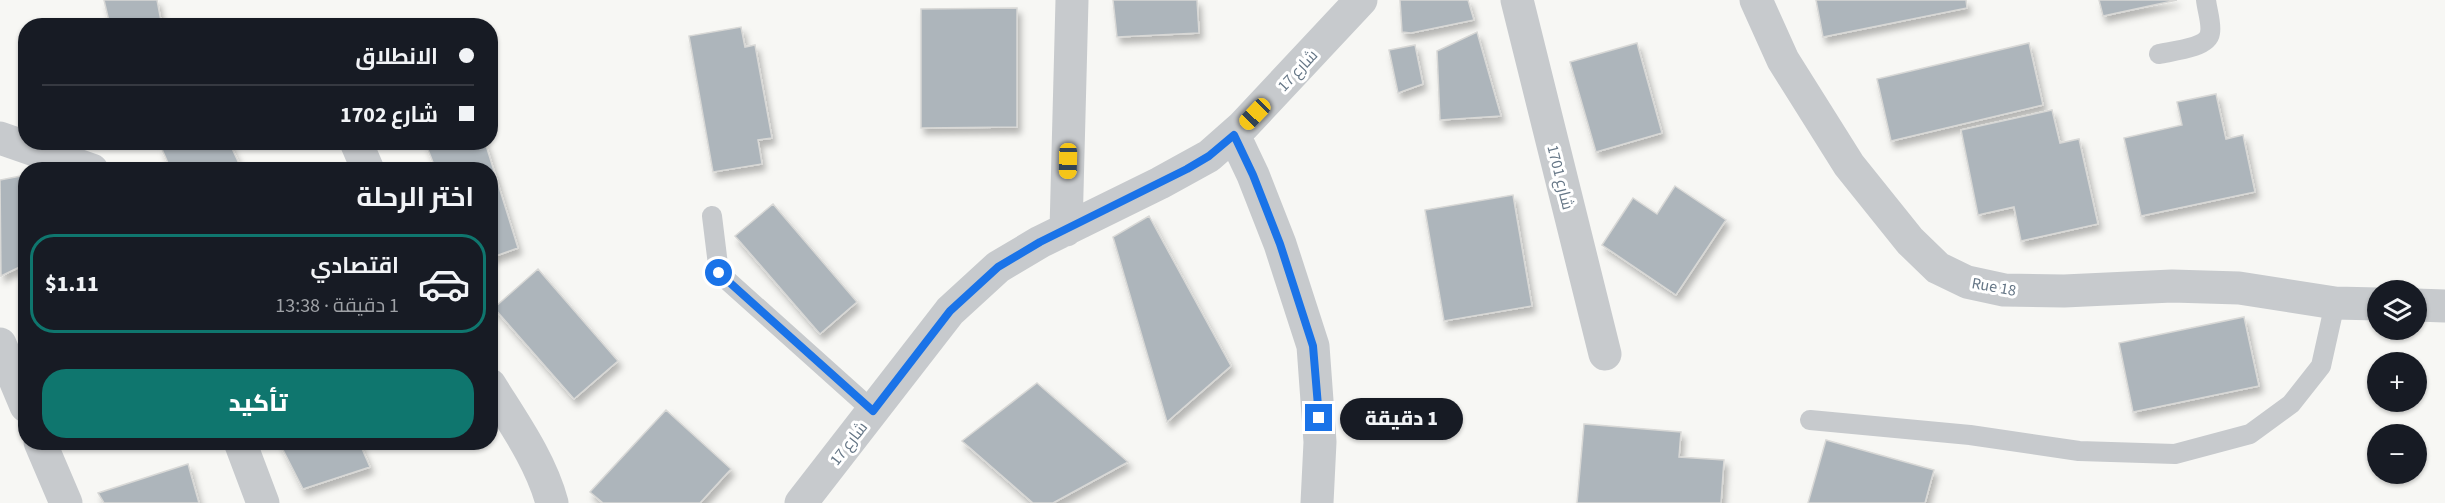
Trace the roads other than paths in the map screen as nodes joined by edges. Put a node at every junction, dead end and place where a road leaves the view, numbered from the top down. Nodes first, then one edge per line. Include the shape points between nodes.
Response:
1 (1072, 0) edge
2 (1361, 0) edge
3 (1517, 0) edge
4 (1756, 0) edge
5 (2206, 0) edge
6 (2159, 54) dead end
7 (1234, 135) junction
8 (0, 138) edge
9 (18, 145) edge
10 (32, 150) edge
11 (64, 162) edge
12 (712, 216) dead end
13 (1066, 230) junction
14 (2335, 303) junction
15 (2367, 304) edge
16 (2427, 305) edge
17 (2445, 306) edge
18 (0, 344) edge
19 (1605, 354) dead end
20 (18, 387) edge
21 (498, 398) edge
22 (873, 411) junction
23 (1810, 420) dead end
24 (43, 450) edge
25 (243, 450) edge
26 (810, 498) edge
27 (66, 503) edge
28 (263, 503) edge
29 (552, 503) edge
30 (1317, 503) edge

1 - 13 street
2 - 7 street, شارع 17
3 - 19 street, شارع 1701
4 - 14 street, Rue 18 via 1783,60 1850,165 1910,241 1938,268 1967,282 2004,290 2239,288
5 - 6 lane via 2210,34 2206,42
7 - 13 street, شارع 17 via 1187,169
7 - 30 street via 1280,244 1313,346 1320,442
8 - 9 street
10 - 11 street
12 - 22 lane via 719,273
13 - 22 street, شارع 17 via 998,267 973,289 950,311
14 - 15 street, Rue 18
14 - 23 lane via 2321,366 2290,404 2250,434 2175,454 2079,451 1970,435
16 - 17 street
18 - 20 street
21 - 29 street via 537,464
22 - 26 street, شارع 17
24 - 27 street
25 - 28 street

